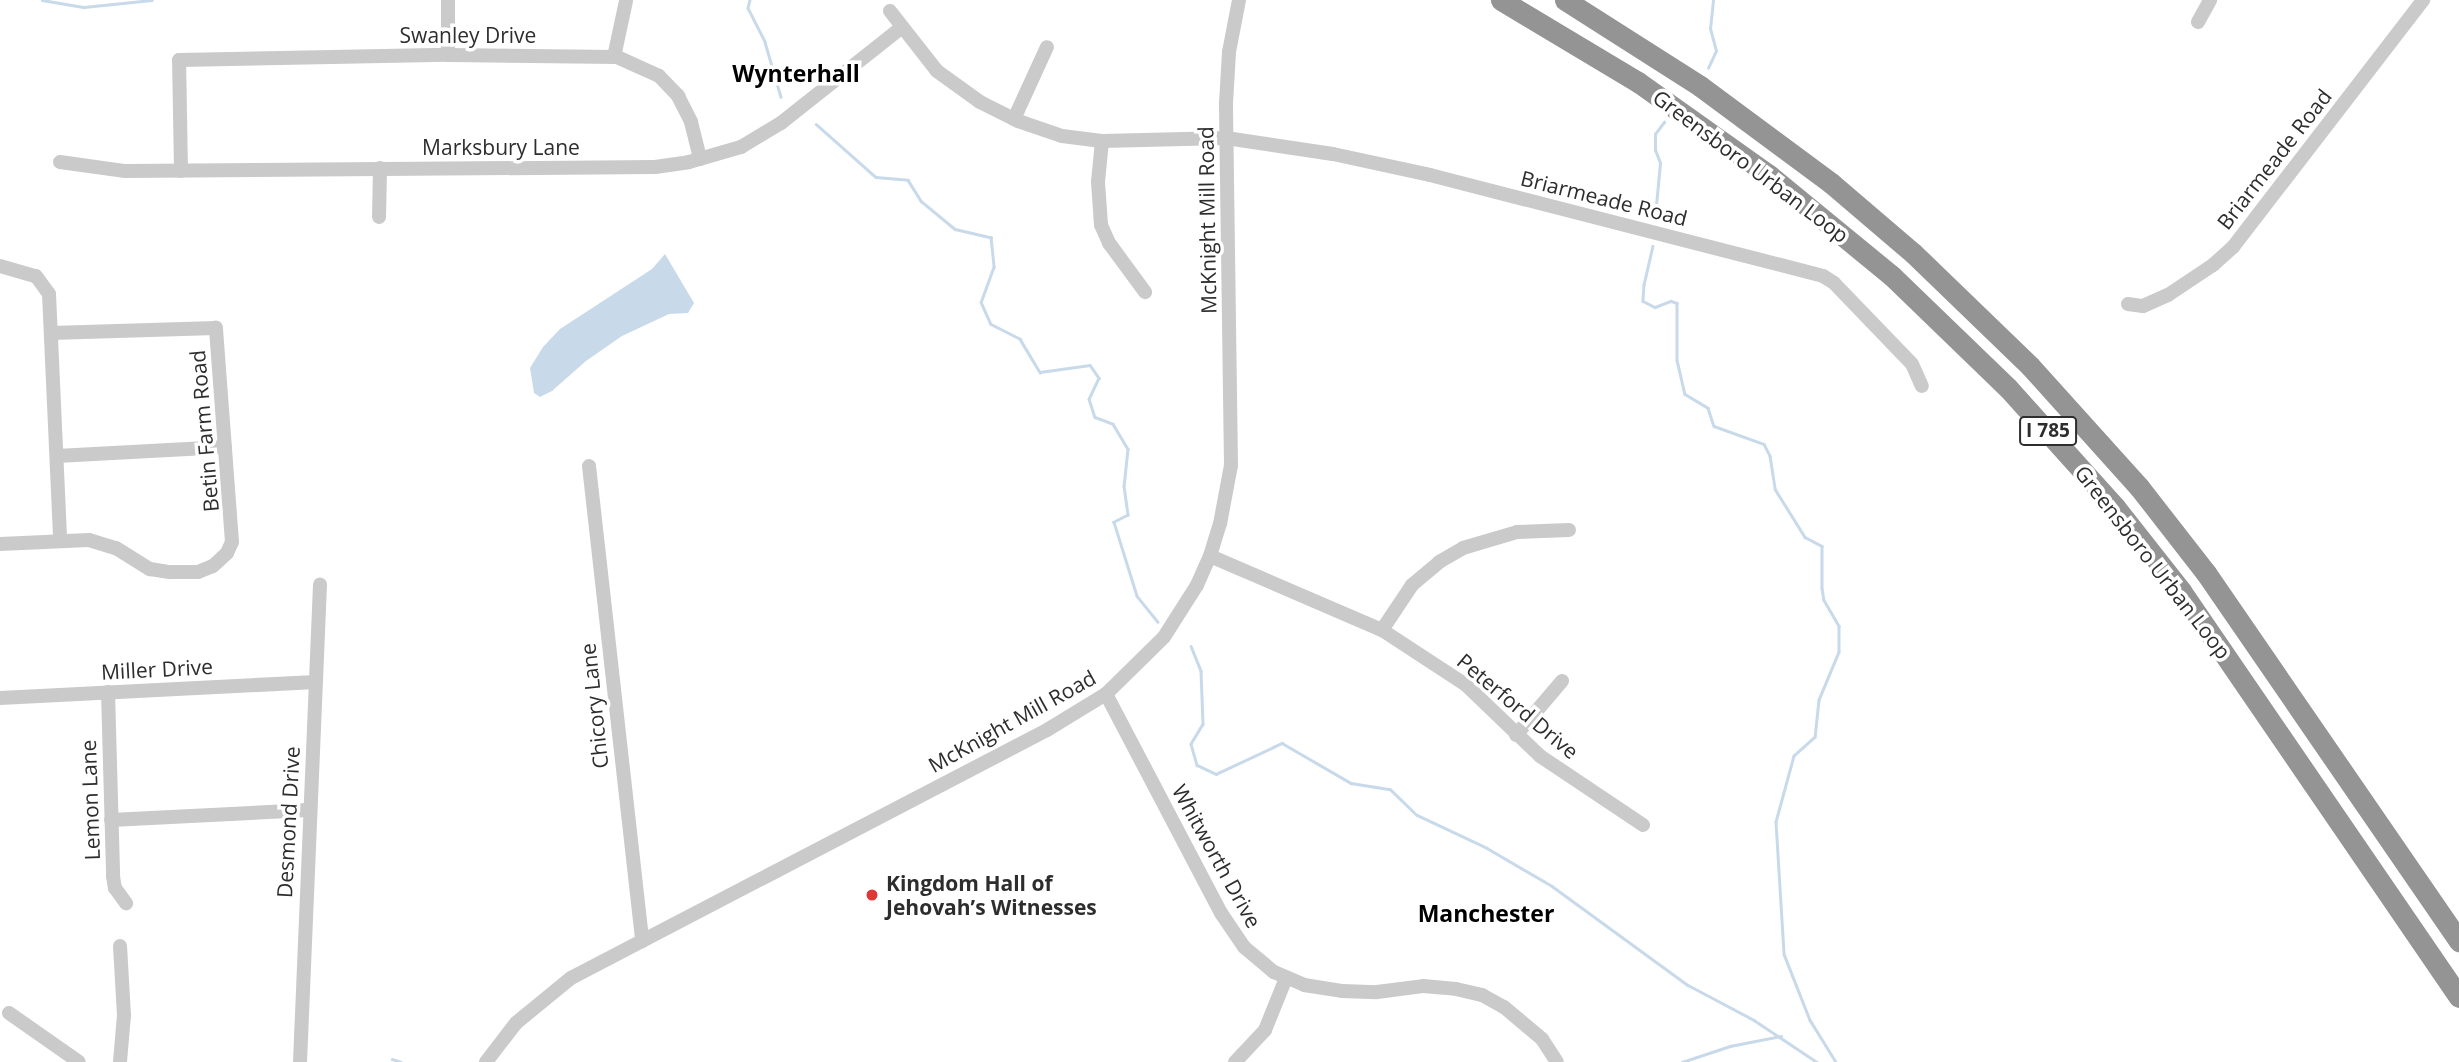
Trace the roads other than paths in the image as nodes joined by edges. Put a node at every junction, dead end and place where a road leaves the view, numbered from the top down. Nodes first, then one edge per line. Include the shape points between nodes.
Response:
1 (448, 0) edge
2 (1239, 0) edge
3 (1501, 0) edge
4 (1565, 0) edge
5 (2210, 0) edge
6 (2423, 0) edge
7 (626, 1) edge
8 (890, 11) dead end
9 (2198, 22) dead end
10 (901, 28) junction
11 (1047, 47) dead end
12 (448, 55) junction
13 (614, 57) junction
14 (1014, 119) junction
15 (1226, 138) junction
16 (1102, 141) junction
17 (700, 159) junction
18 (60, 162) dead end
19 (380, 168) junction
20 (181, 171) junction
21 (379, 217) dead end
22 (0, 266) edge
23 (1145, 292) dead end
24 (2128, 304) dead end
25 (51, 333) junction
26 (1922, 386) dead end
27 (225, 447) junction
28 (57, 456) junction
29 (589, 466) dead end
30 (1569, 530) dead end
31 (60, 540) junction
32 (0, 544) edge
33 (1210, 556) junction
34 (320, 584) dead end
35 (1381, 630) junction
36 (1562, 681) dead end
37 (316, 682) junction
38 (107, 692) junction
39 (1106, 694) junction
40 (0, 698) edge
41 (1516, 735) junction
42 (308, 810) junction
43 (111, 820) junction
44 (1643, 825) dead end
45 (126, 903) dead end
46 (642, 941) junction
47 (2459, 941) edge
48 (120, 946) dead end
49 (1286, 978) junction
50 (2459, 997) edge
51 (9, 1013) dead end
52 (79, 1062) edge
53 (120, 1062) edge
54 (300, 1062) edge
55 (486, 1062) edge
56 (1235, 1062) edge
57 (1557, 1062) edge

1 - 12 street
2 - 15 street, McKnight Mill Road via 1226,78
3 - 50 highway, Greensboro Urban Loop / I 785 via 1627,75 1769,174 1892,276 2008,388 2089,477 2189,602
4 - 47 highway, Greensboro Urban Loop / I 785 via 1678,71 1788,150 1913,253 2030,366 2130,477 2206,573
5 - 9 street
6 - 24 street, Briarmeade Road via 2233,247 2168,295 2143,306
7 - 13 street
8 - 10 street, Briarmeade Road
10 - 14 street, Briarmeade Road via 937,71 980,102
10 - 17 street, Marksbury Lane via 780,123 741,147
11 - 14 street
12 - 13 street, Swanley Drive
12 - 20 street, Swanley Drive via 178,60
13 - 17 street, Swanley Drive via 659,76 678,96 691,122
14 - 16 street, Briarmeade Road via 1062,136
15 - 16 street, Briarmeade Road
15 - 26 street, Briarmeade Road via 1430,174 1822,276 1912,364
15 - 33 street, McKnight Mill Road via 1231,465
16 - 23 street via 1098,182 1101,225
17 - 19 street, Marksbury Lane via 655,167
18 - 20 street, Marksbury Lane via 125,171
19 - 20 street, Marksbury Lane
19 - 21 street
22 - 25 street via 44,282
25 - 27 street, Betin Farm Road via 216,328
25 - 28 street
27 - 28 street
27 - 31 street, Betin Farm Road via 233,534 227,553 213,566 198,572 158,571 105,544
28 - 31 street
29 - 46 street, Chicory Lane
30 - 35 street via 1517,532 1463,548 1412,585
31 - 32 street, Betin Farm Road
33 - 35 street, Peterford Drive
33 - 39 street, McKnight Mill Road via 1164,637
34 - 37 street, Desmond Drive
35 - 41 street, Peterford Drive via 1466,685
36 - 41 street
37 - 38 street, Miller Drive
37 - 42 street, Desmond Drive
38 - 40 street, Miller Drive
38 - 43 street, Lemon Lane
39 - 46 street, McKnight Mill Road via 1044,732
39 - 49 street, Whitworth Drive via 1221,913 1244,947
41 - 44 street, Peterford Drive via 1549,763
42 - 43 street
42 - 54 street, Desmond Drive
43 - 45 street, Lemon Lane via 115,888
46 - 55 street, McKnight Mill Road via 549,993 516,1023
48 - 53 street via 124,1015
49 - 56 street via 1265,1030
49 - 57 street, Whitworth Drive via 1342,991 1423,986 1482,995 1542,1039
51 - 52 street

